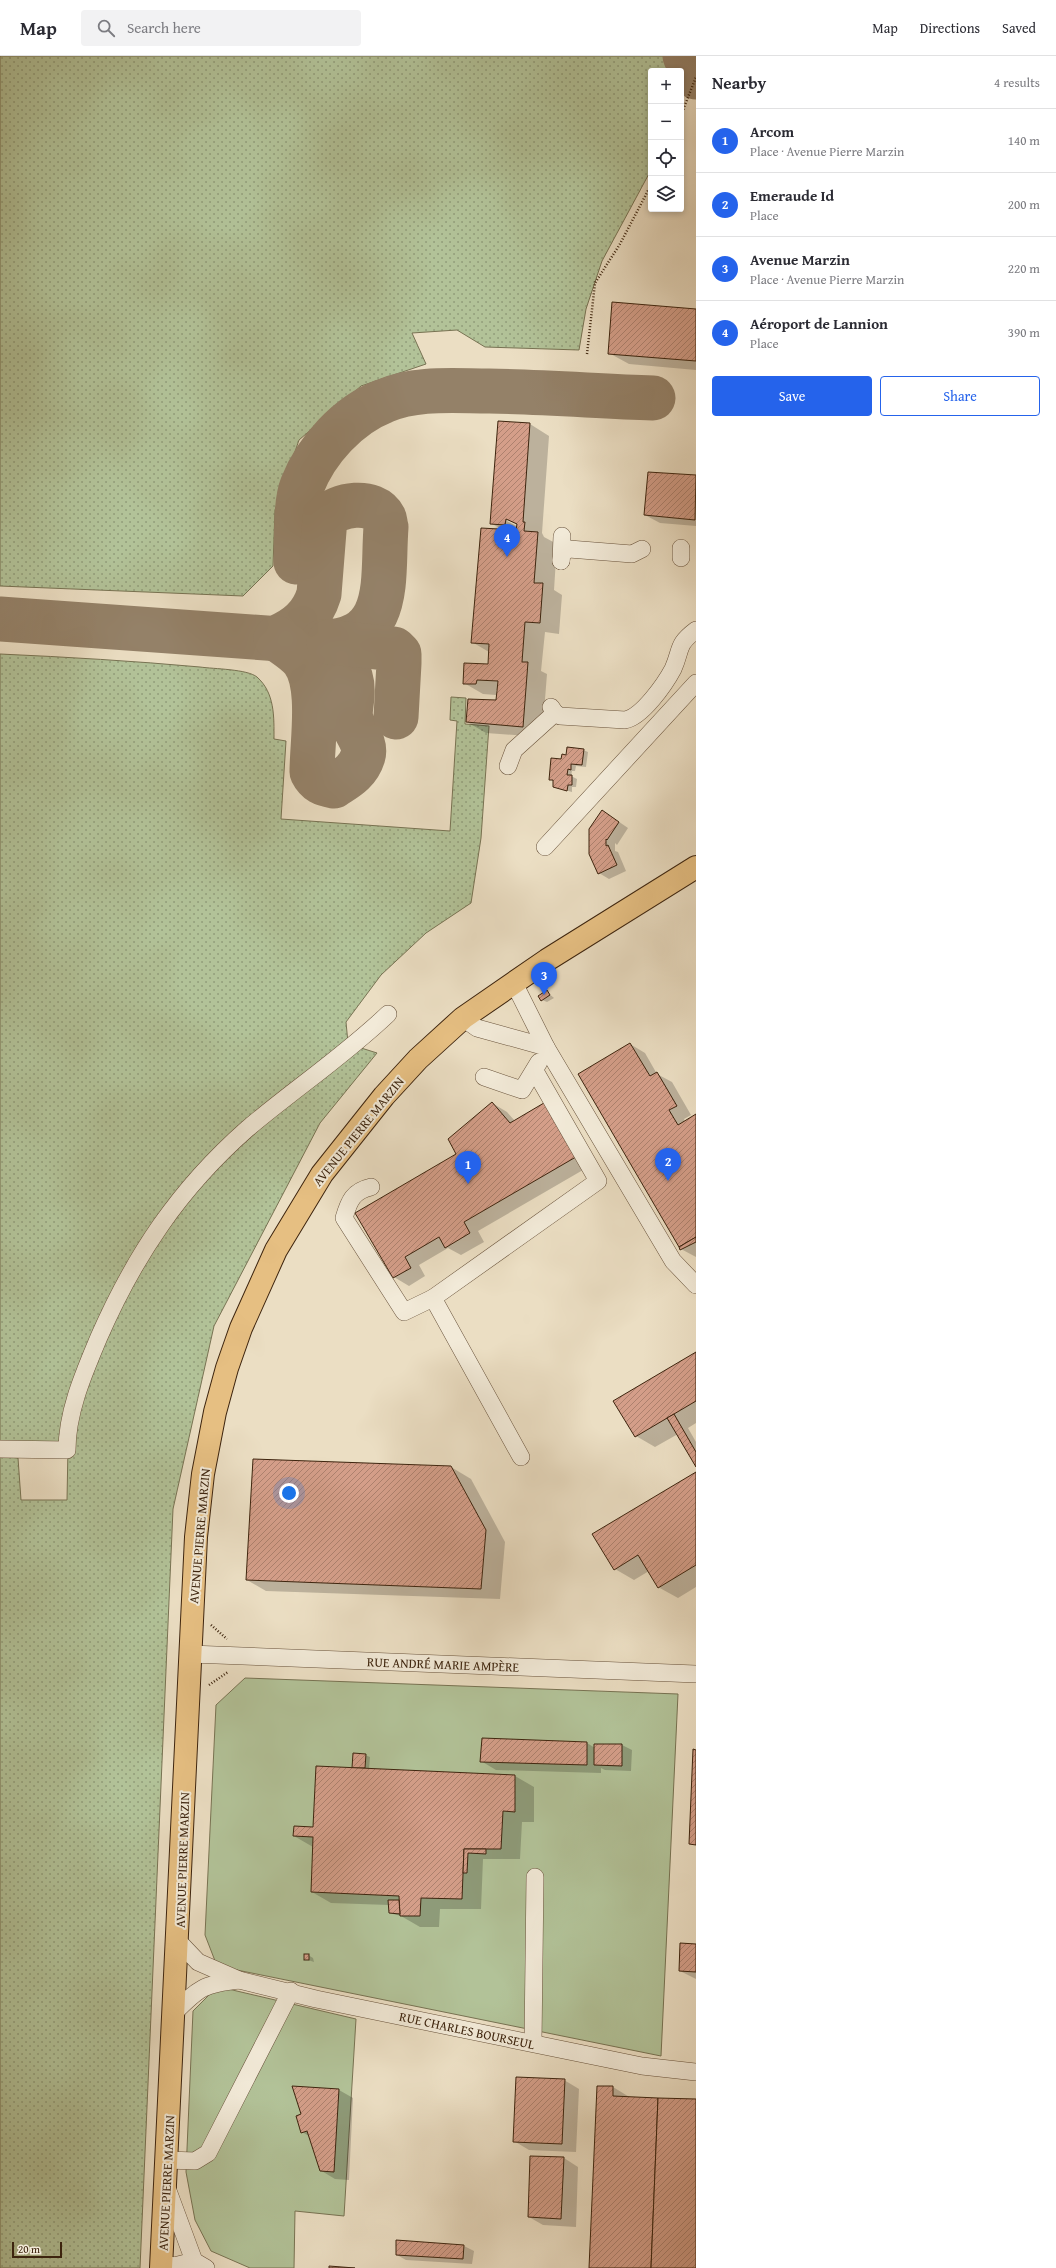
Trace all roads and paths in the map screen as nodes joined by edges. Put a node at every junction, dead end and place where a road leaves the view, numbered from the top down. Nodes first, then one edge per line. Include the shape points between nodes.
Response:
1 (696, 77) edge
2 (684, 107) edge
3 (648, 191) edge
4 (587, 354) dead end
5 (562, 536) dead end
6 (641, 556) dead end
7 (696, 630) edge
8 (696, 683) edge
9 (508, 766) dead end
10 (545, 847) dead end
11 (696, 867) edge
12 (514, 983) junction
13 (388, 1014) dead end
14 (463, 1018) junction
15 (546, 1047) junction
16 (535, 1071) junction
17 (484, 1077) dead end
18 (371, 1187) dead end
19 (673, 1261) junction
20 (696, 1265) edge
21 (696, 1285) edge
22 (433, 1298) junction
23 (0, 1449) edge
24 (521, 1457) dead end
25 (190, 1654) junction
26 (696, 1674) edge
27 (535, 1877) dead end
28 (178, 1940) junction
29 (239, 1980) junction
30 (291, 1991) junction
31 (174, 2013) junction
32 (533, 2043) junction
33 (696, 2072) edge
34 (167, 2160) junction
35 (166, 2185) junction
36 (200, 2265) edge
37 (162, 2266) edge

1 - 2 path
3 - 4 path via 620,244 595,283
5 - 6 street via 561,561 562,553 567,550 632,554 642,549
7 - 9 street via 681,644 674,662 648,704 625,720 590,714 560,716 553,710 514,750
8 - 10 street
11 - 12 main road, AVENUE PIERRE MARZIN
12 - 14 main road, AVENUE PIERRE MARZIN
12 - 15 street
13 - 23 street via 350,1048 247,1129 198,1176 157,1229 118,1293 86,1369 67,1428 67,1450
14 - 15 street via 477,1028
14 - 25 main road, AVENUE PIERRE MARZIN via 418,1059 384,1096 322,1174 276,1250 247,1314 227,1368 203,1474 196,1537
15 - 16 street
15 - 19 street
16 - 17 street via 522,1090
16 - 22 street via 598,1180
18 - 22 street via 360,1190 349,1200 344,1218 404,1312
19 - 20 street
19 - 21 street
22 - 24 street
25 - 26 street, RUE ANDRÉ MARIE AMPÈRE
25 - 28 main road, AVENUE PIERRE MARZIN
27 - 32 street
28 - 29 street, RUE CHARLES BOURSEUL via 198,1962
28 - 31 main road, AVENUE PIERRE MARZIN
29 - 30 street, RUE CHARLES BOURSEUL
29 - 31 street, RUE CHARLES BOURSEUL via 205,1986 196,1991
30 - 32 street, RUE CHARLES BOURSEUL via 316,1999
30 - 34 street via 208,2153 196,2160
31 - 34 main road, AVENUE PIERRE MARZIN
32 - 33 street, RUE CHARLES BOURSEUL via 642,2066
34 - 35 main road, AVENUE PIERRE MARZIN
35 - 36 street
35 - 37 main road, AVENUE PIERRE MARZIN
36 - 37 street

